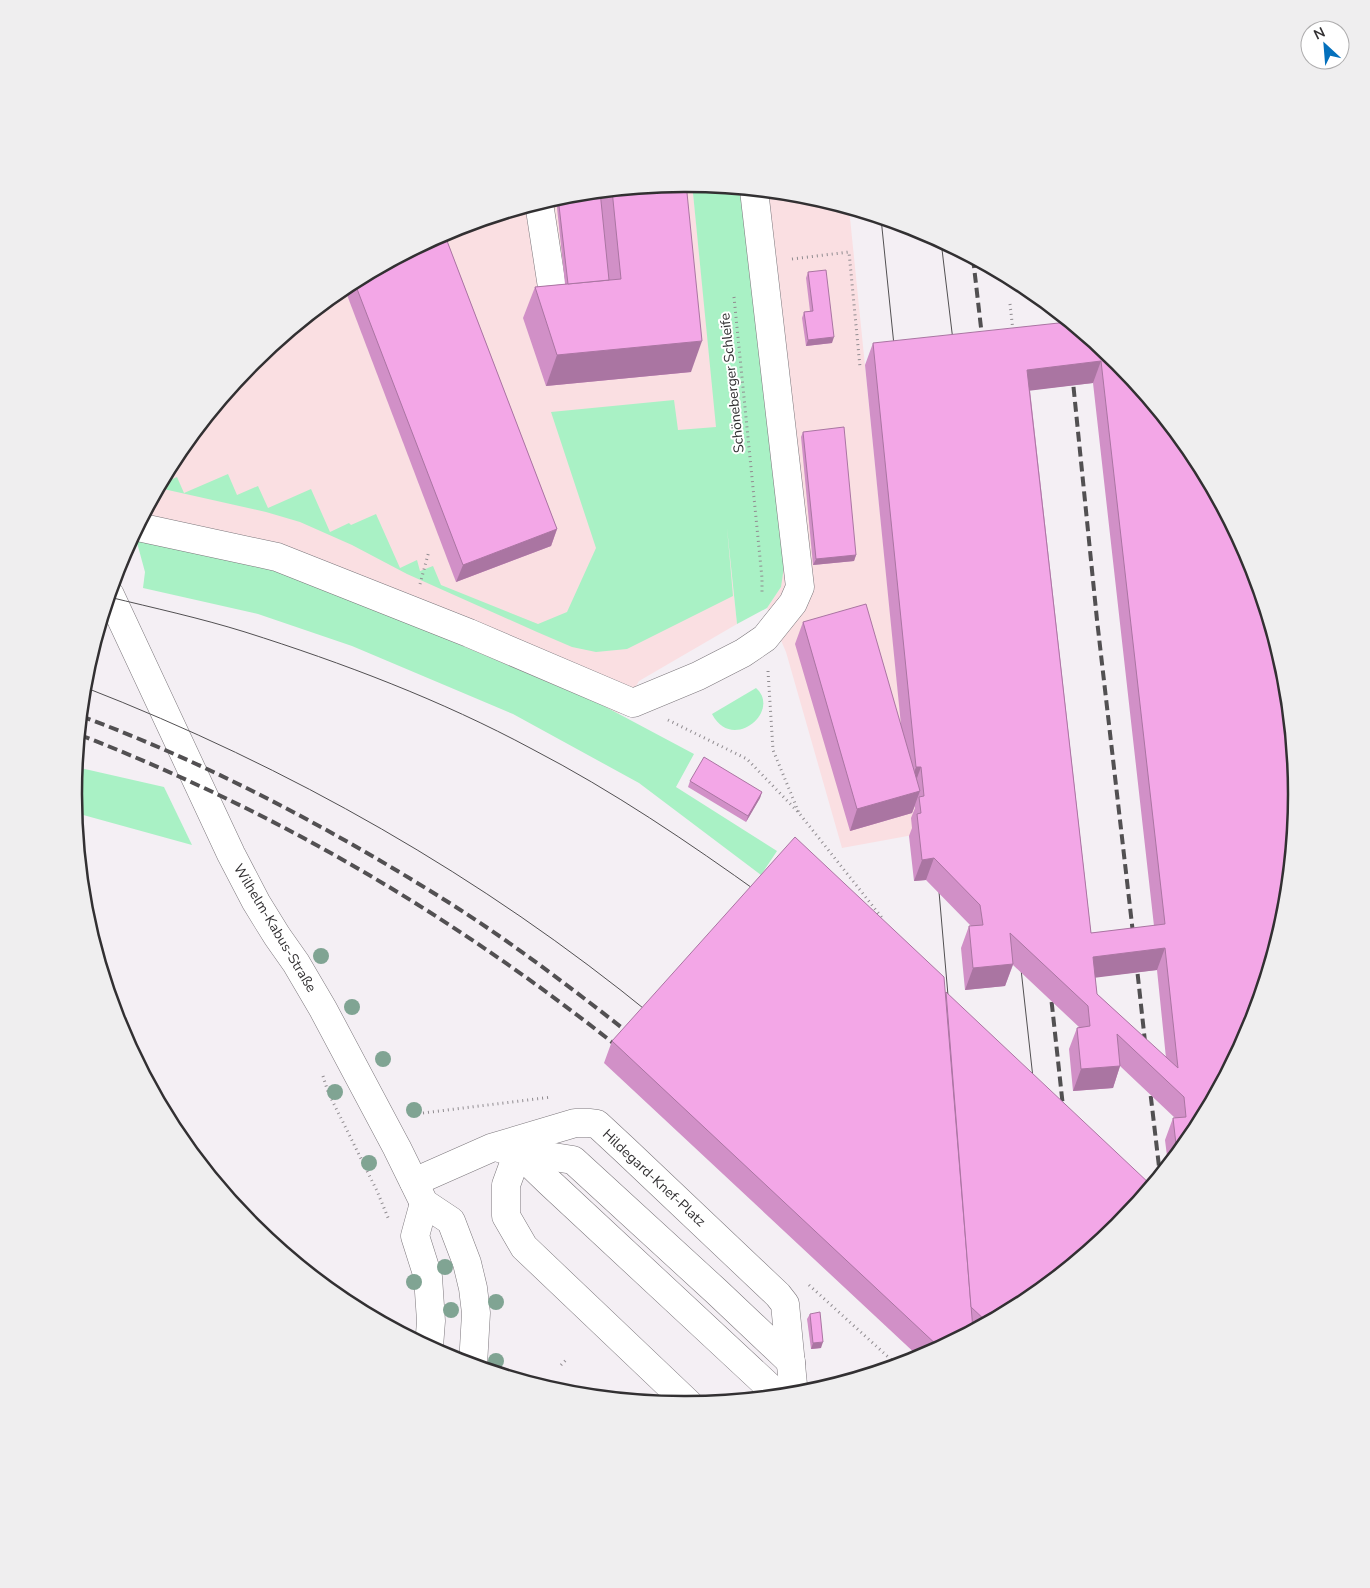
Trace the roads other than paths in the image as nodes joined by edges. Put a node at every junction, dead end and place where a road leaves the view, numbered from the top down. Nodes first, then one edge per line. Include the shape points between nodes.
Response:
1 (755, 196) edge
2 (540, 209) edge
3 (554, 300) edge
4 (144, 529) edge
5 (113, 602) edge
6 (541, 1134) junction
7 (491, 1148) junction
8 (518, 1152) junction
9 (419, 1192) junction
10 (430, 1339) edge
11 (473, 1358) edge
12 (791, 1362) junction
13 (793, 1387) edge
14 (772, 1390) edge
15 (680, 1396) edge

1 - 4 street via 800,587 765,638 743,653 633,703 469,633 277,557
2 - 3 street
5 - 9 street, Wilhelm-Kabus-Straße via 243,878 323,1009
6 - 7 street, Hildegard-Knef-Platz
6 - 8 street
6 - 12 street, Hildegard-Knef-Platz via 589,1122 596,1124 625,1150 778,1295 785,1304
7 - 8 street
7 - 9 street, Hildegard-Knef-Platz
8 - 12 street via 573,1160
8 - 14 street
8 - 15 street via 506,1185 506,1216 524,1247
9 - 10 street via 415,1236 428,1277
9 - 11 street, Wilhelm-Kabus-Straße via 451,1221 468,1263 476,1313
12 - 13 street, Hildegard-Knef-Platz

